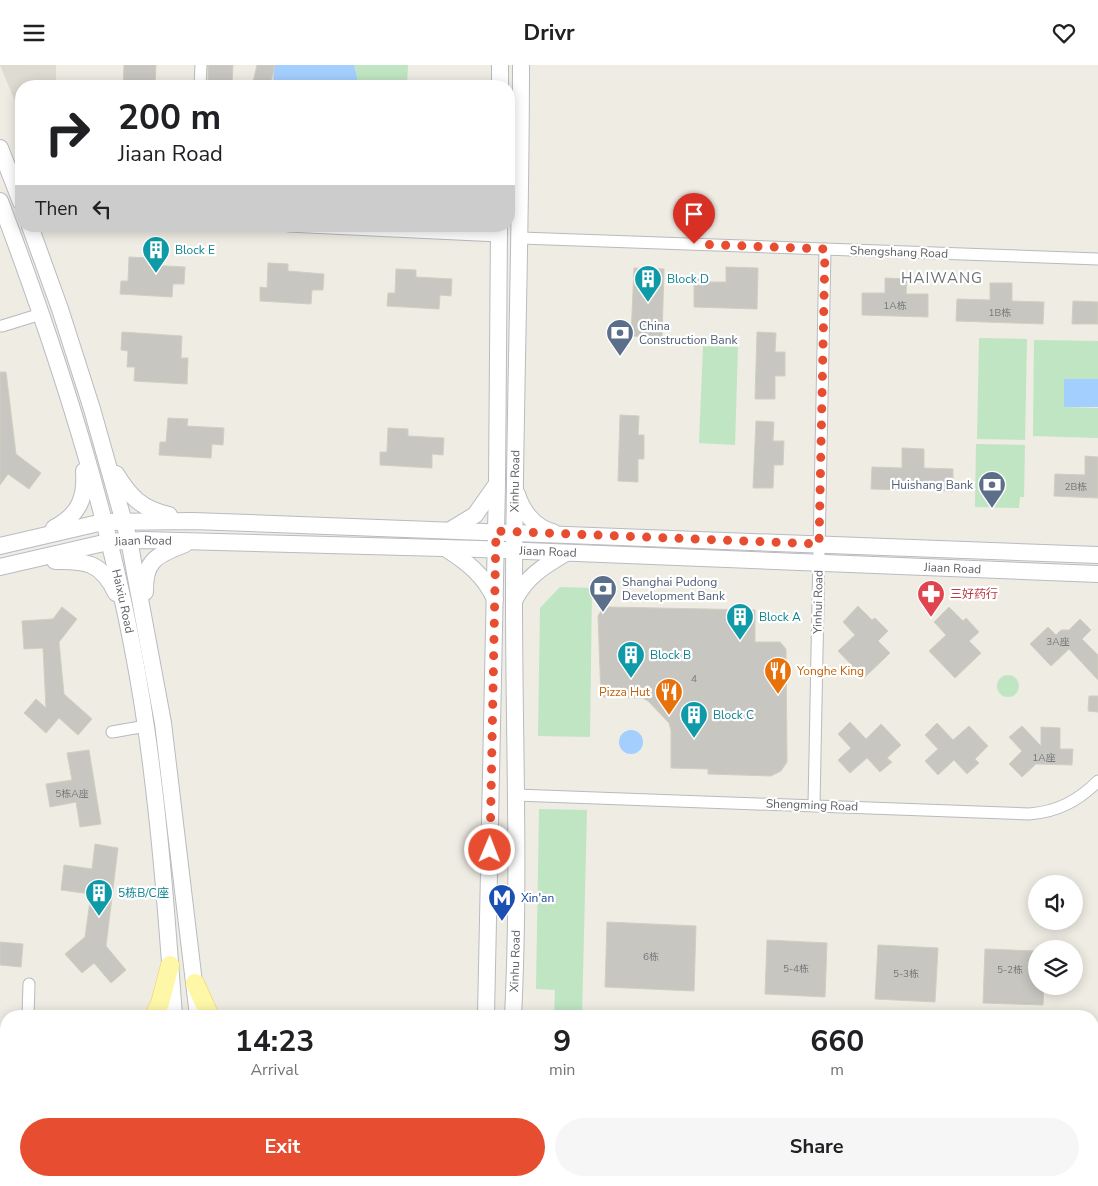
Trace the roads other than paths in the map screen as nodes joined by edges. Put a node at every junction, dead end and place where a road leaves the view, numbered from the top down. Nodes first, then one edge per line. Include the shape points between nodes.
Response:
1 (201, 65) edge
2 (500, 65) edge
3 (520, 65) edge
4 (200, 80) edge
5 (500, 80) edge
6 (515, 101) edge
7 (0, 148) edge
8 (15, 187) edge
9 (1, 208) edge
10 (32, 232) edge
11 (499, 232) edge
12 (521, 238) junction
13 (825, 249) junction
14 (1098, 259) edge
15 (41, 313) junction
16 (2, 326) dead end
17 (498, 395) junction
18 (517, 396) junction
19 (82, 443) junction
20 (106, 457) junction
21 (497, 485) junction
22 (515, 488) junction
23 (124, 520) junction
24 (193, 521) junction
25 (103, 522) junction
26 (369, 527) junction
27 (450, 530) junction
28 (496, 531) junction
29 (515, 532) junction
30 (560, 534) junction
31 (36, 537) junction
32 (129, 540) junction
33 (193, 541) junction
34 (108, 542) junction
35 (819, 544) junction
36 (0, 546) edge
37 (370, 546) junction
38 (445, 548) junction
39 (496, 550) junction
40 (515, 551) junction
41 (567, 553) junction
42 (1098, 555) edge
43 (819, 563) junction
44 (5, 565) edge
45 (1098, 574) edge
46 (495, 600) junction
47 (514, 601) junction
48 (125, 612) junction
49 (146, 621) junction
50 (146, 726) junction
51 (112, 732) dead end
52 (1098, 781) edge
53 (516, 795) junction
54 (814, 805) junction
55 (170, 965) junction
56 (195, 983) junction
57 (29, 984) dead end
58 (487, 984) junction
59 (28, 1010) edge
60 (157, 1010) edge
61 (174, 1010) edge
62 (197, 1010) edge
63 (207, 1010) edge
64 (480, 1010) edge
65 (486, 1010) edge
66 (514, 1010) edge

1 - 4 street
2 - 5 main road
3 - 6 main road, Xinhu Road
6 - 12 main road, Xinhu Road
7 - 8 main road
9 - 15 main road, Haixiu Road
10 - 20 main road, Haixiu Road
11 - 17 main road, Xinhu Road
12 - 13 street, Shengshang Road
12 - 18 main road, Xinhu Road
13 - 14 street, Shengshang Road
13 - 35 street, Yinhui Road
15 - 16 street
15 - 19 main road, Haixiu Road
17 - 18 main road via 508,406
17 - 21 main road, Xinhu Road
18 - 22 main road, Xinhu Road
19 - 25 main road, Haixiu Road
19 - 31 main road via 81,505 70,519
20 - 23 main road, Haixiu Road
20 - 24 main road via 136,501 160,513
21 - 27 main road via 475,515
21 - 28 main road, Xinhu Road
22 - 29 main road, Xinhu Road
22 - 30 main road via 531,519 540,527
23 - 24 main road, Jiaan Road
23 - 25 main road, Jiaan Road
23 - 32 main road, Haixiu Road
24 - 26 main road, Jiaan Road
25 - 31 main road, Jiaan Road
25 - 34 main road, Haixiu Road
26 - 27 main road, Jiaan Road
26 - 37 main road via 376,529 380,537
27 - 28 main road, Jiaan Road
28 - 29 main road, Jiaan Road
28 - 39 main road, Xinhu Road
29 - 30 main road, Jiaan Road
29 - 40 main road, Xinhu Road
30 - 35 main road, Jiaan Road
31 - 36 main road, Jiaan Road
32 - 33 main road, Jiaan Road
32 - 34 main road, Jiaan Road
32 - 49 main road, Haixiu Road
33 - 37 main road, Jiaan Road
33 - 49 main road via 164,553 148,566 145,578
34 - 44 main road, Jiaan Road
34 - 48 main road, Haixiu Road
35 - 42 main road, Jiaan Road
35 - 43 street, Yinhui Road
37 - 38 main road, Jiaan Road
38 - 39 main road, Jiaan Road
38 - 46 main road via 476,571
39 - 40 main road, Jiaan Road
39 - 46 main road, Xinhu Road
40 - 41 main road, Jiaan Road
40 - 47 main road, Xinhu Road
41 - 43 main road, Jiaan Road
41 - 47 main road via 532,574
43 - 45 main road, Jiaan Road
43 - 54 street, Yinhui Road
44 - 48 main road via 87,563 107,577
46 - 58 main road, Xinhu Road
47 - 53 main road, Xinhu Road
48 - 50 main road, Haixiu Road
49 - 56 main road, Haixiu Road via 163,723
50 - 51 street
50 - 55 main road, Haixiu Road
52 - 54 street, Shengming Road via 1071,802 1039,813
53 - 54 street, Shengming Road
53 - 66 main road, Xinhu Road
55 - 60 main road
55 - 61 main road, Haixiu Road
56 - 62 main road, Haixiu Road
56 - 63 main road
57 - 59 street
58 - 64 main road
58 - 65 main road, Xinhu Road

